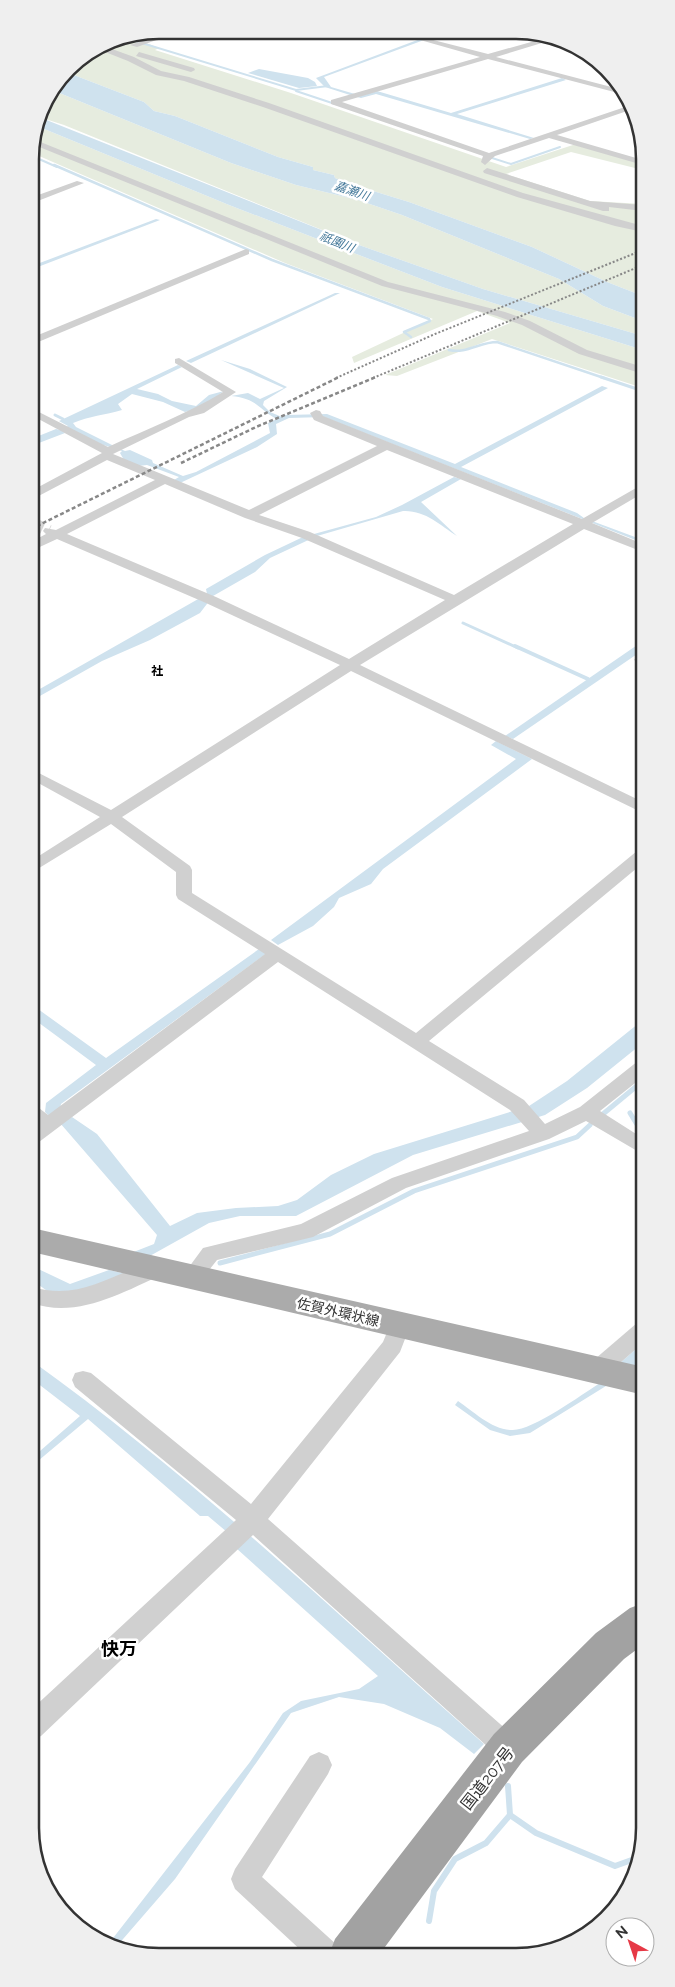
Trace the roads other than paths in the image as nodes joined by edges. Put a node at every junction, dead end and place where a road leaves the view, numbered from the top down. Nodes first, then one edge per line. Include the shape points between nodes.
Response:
1 (152, 39) edge
2 (424, 39) edge
3 (541, 41) edge
4 (141, 43) dead end
5 (117, 46) edge
6 (112, 48) edge
7 (107, 50) edge
8 (489, 56) junction
9 (146, 57) junction
10 (200, 73) dead end
11 (615, 90) edge
12 (626, 109) edge
13 (549, 135) junction
14 (40, 145) edge
15 (491, 156) junction
16 (636, 161) edge
17 (612, 163) dead end
18 (479, 168) dead end
19 (502, 176) junction
20 (80, 183) dead end
21 (549, 191) junction
22 (39, 198) edge
23 (586, 203) junction
24 (636, 207) edge
25 (636, 218) edge
26 (636, 225) edge
27 (636, 225) edge
28 (246, 252) dead end
29 (39, 338) edge
30 (183, 363) dead end
31 (636, 369) edge
32 (39, 416) edge
33 (317, 416) dead end
34 (386, 446) junction
35 (113, 451) junction
36 (163, 481) junction
37 (39, 492) edge
38 (636, 492) edge
39 (249, 516) junction
40 (586, 522) junction
41 (53, 533) junction
42 (39, 542) edge
43 (636, 545) edge
44 (455, 600) junction
45 (350, 665) junction
46 (39, 777) edge
47 (636, 805) edge
48 (111, 817) junction
49 (636, 861) edge
50 (39, 863) edge
51 (271, 950) junction
52 (417, 1041) junction
53 (636, 1072) edge
54 (587, 1112) junction
55 (39, 1115) edge
56 (55, 1118) junction
57 (538, 1129) junction
58 (39, 1131) edge
59 (636, 1143) edge
60 (39, 1242) edge
61 (154, 1269) junction
62 (191, 1278) junction
63 (40, 1298) edge
64 (399, 1326) junction
65 (636, 1336) edge
66 (596, 1371) junction
67 (636, 1379) edge
68 (83, 1380) dead end
69 (242, 1530) junction
70 (636, 1628) edge
71 (39, 1720) edge
72 (508, 1748) junction
73 (319, 1765) dead end
74 (320, 1948) edge
75 (356, 1948) edge

1 - 4 street
2 - 8 street
3 - 8 street
5 - 9 street
6 - 9 street
7 - 26 street via 159,74 186,79 266,105 511,192 576,213
8 - 11 street
8 - 15 street via 334,102
9 - 10 street
12 - 13 street
13 - 15 street
13 - 16 street
13 - 17 street
14 - 31 street via 385,284 500,314 526,323 583,352
15 - 19 street via 485,158 485,162
18 - 19 street
19 - 21 street
20 - 22 street
21 - 23 street
21 - 27 street
23 - 24 street
23 - 25 street
28 - 29 street
30 - 35 street via 231,392 200,411 185,415
32 - 35 street
33 - 34 street
34 - 39 street
34 - 40 street
35 - 36 street
35 - 37 street
36 - 39 street
36 - 41 street
38 - 40 street
39 - 44 street via 311,537
40 - 43 street
40 - 44 street
41 - 42 street
41 - 45 street via 206,598
44 - 45 street
45 - 47 street
45 - 48 street
46 - 48 street
48 - 50 street
48 - 51 street via 184,870 184,895
49 - 52 street
51 - 52 street
51 - 56 street
52 - 57 street via 517,1104
53 - 54 street
54 - 57 street
54 - 59 street
55 - 56 street
56 - 58 street
57 - 62 street via 399,1182 306,1231 210,1254
60 - 61 main road, 佐賀外環状線
61 - 62 main road, 佐賀外環状線
61 - 63 street via 100,1293
62 - 64 main road, 佐賀外環状線
64 - 66 main road, 佐賀外環状線
64 - 69 street via 392,1346
65 - 66 street
66 - 67 main road, 佐賀外環状線
68 - 69 street
69 - 71 street
69 - 72 street
70 - 72 highway, 国道207号 via 610,1646
72 - 75 highway, 国道207号
73 - 74 street via 245,1879

